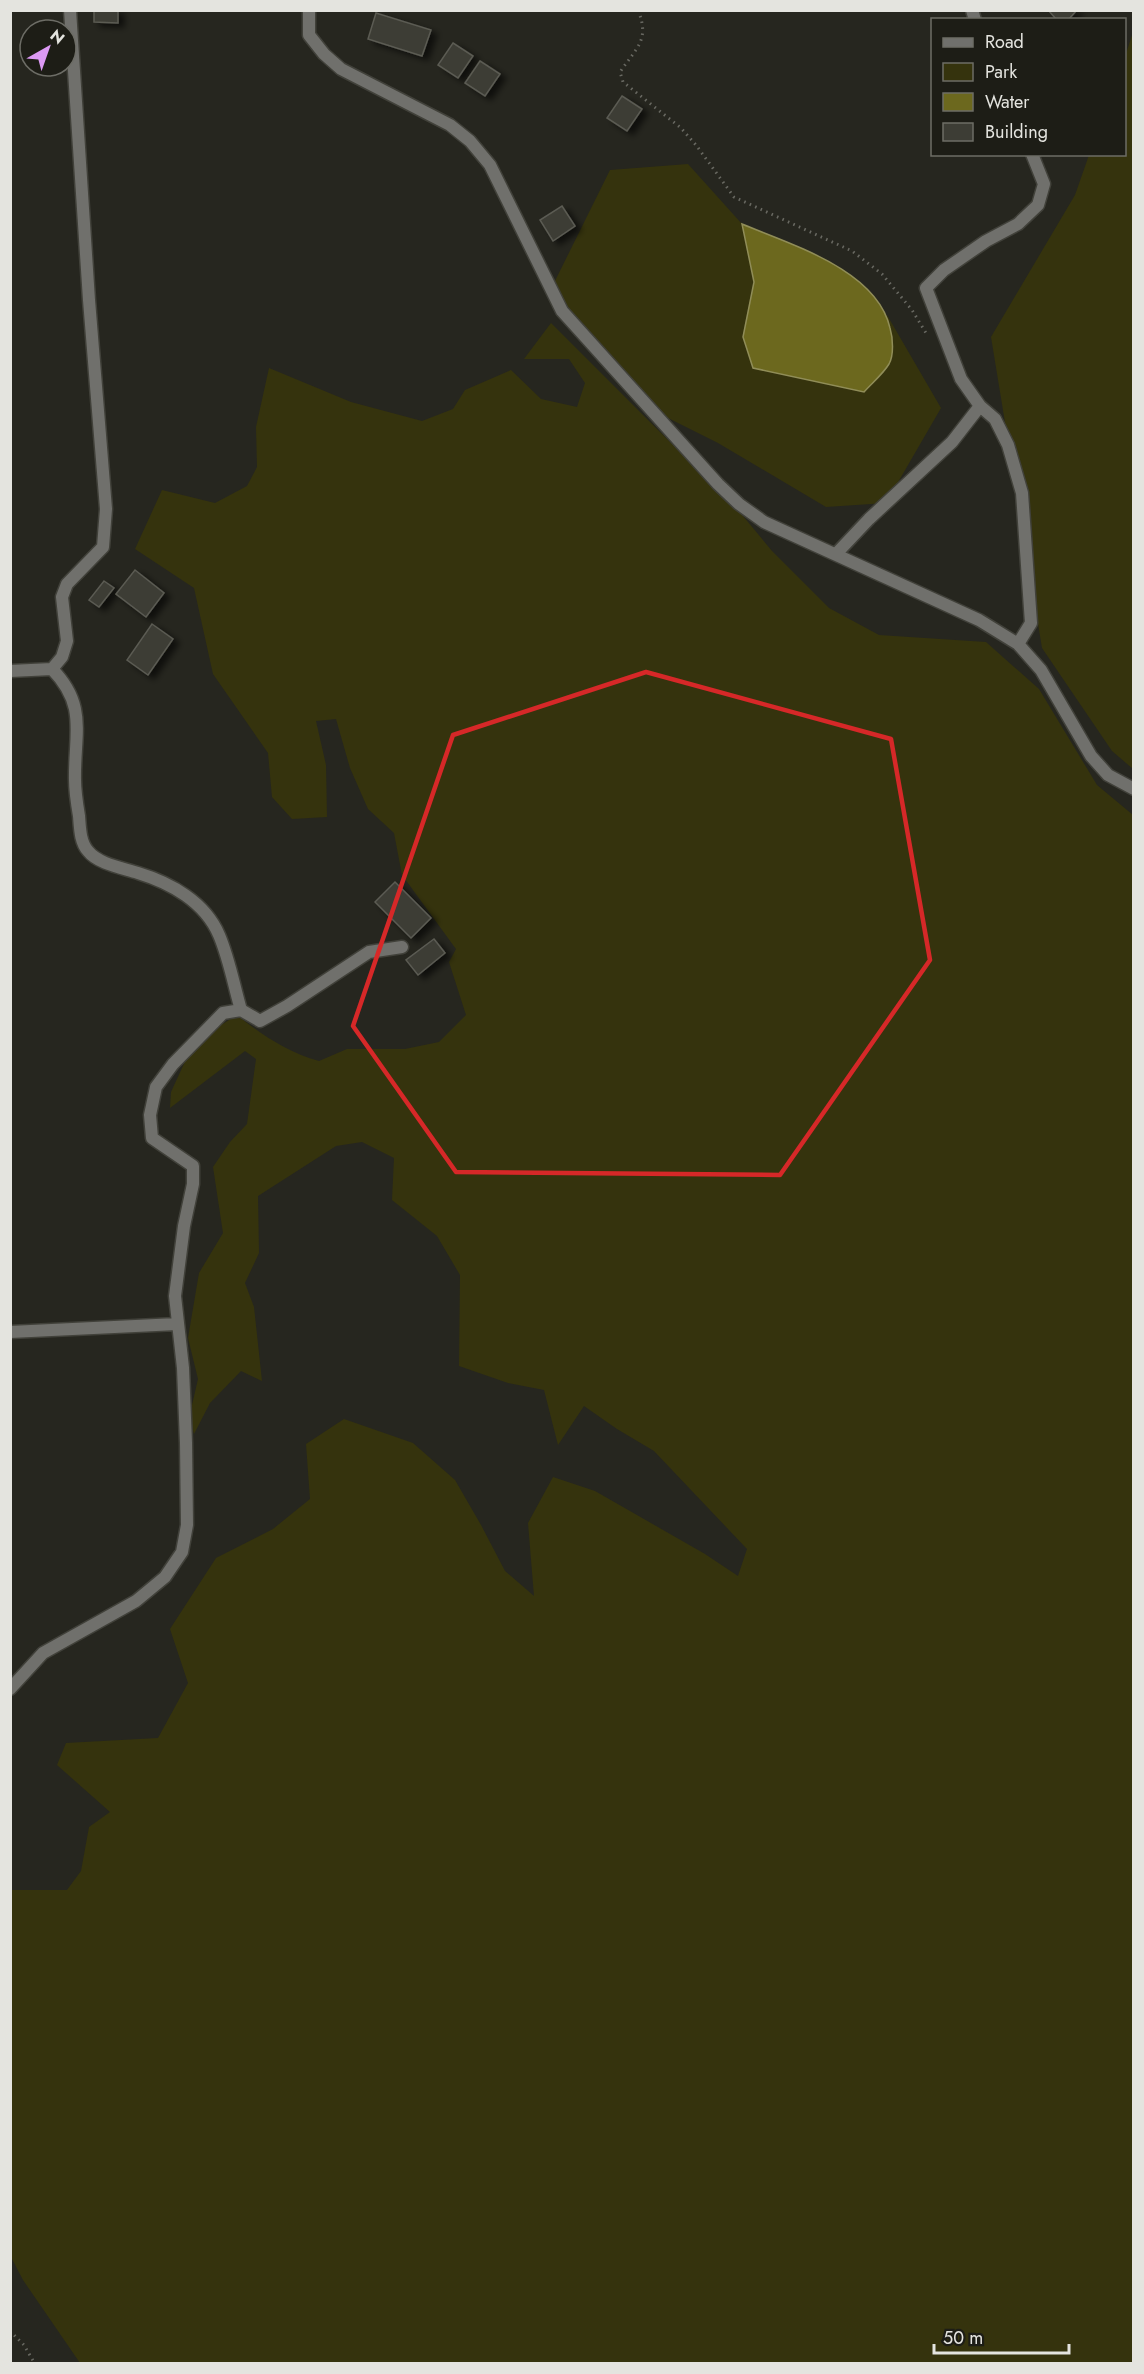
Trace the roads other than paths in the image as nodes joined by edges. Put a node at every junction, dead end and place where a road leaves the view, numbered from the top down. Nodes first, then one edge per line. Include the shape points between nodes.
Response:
1 (70, 10) edge
2 (309, 10) edge
3 (1033, 156) edge
4 (980, 406) junction
5 (836, 554) junction
6 (1018, 644) junction
7 (52, 669) junction
8 (10, 671) edge
9 (1134, 789) edge
10 (402, 947) dead end
11 (241, 1010) junction
12 (177, 1323) junction
13 (10, 1332) edge
14 (10, 1689) edge

1 - 7 street via 106,509 103,547 64,590 67,641 62,657
2 - 5 street via 309,35 341,69 450,125 470,141 490,165 562,311 718,484 764,522
3 - 4 street via 1044,184 1038,206 1018,224 944,270 926,288 961,380
4 - 5 street via 952,442
4 - 6 street via 995,419 1008,445 1022,493 1031,623
5 - 6 street via 979,620
6 - 9 street via 1041,670 1091,756 1108,774
7 - 8 street
7 - 11 street via 66,683 75,707 75,781 81,839 88,852 109,864 151,876 189,897 206,914 219,934
10 - 11 street via 369,952 260,1020
11 - 12 street via 223,1013 173,1064 156,1087 150,1115 152,1138 193,1166 175,1296
12 - 13 street
12 - 14 street via 186,1455 187,1525 182,1552 165,1577 136,1601 43,1653

